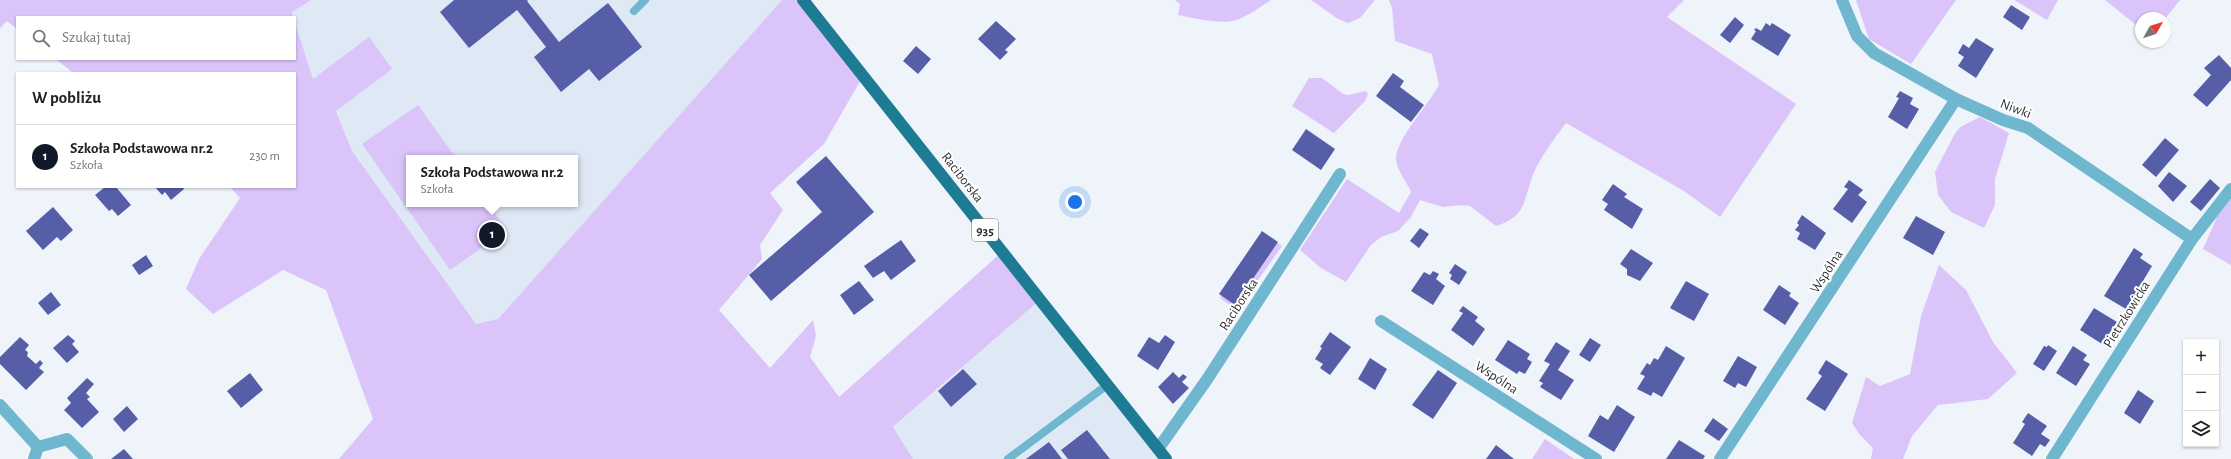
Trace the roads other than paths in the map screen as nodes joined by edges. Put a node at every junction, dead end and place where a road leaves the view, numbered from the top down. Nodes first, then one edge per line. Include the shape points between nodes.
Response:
1 (645, 0) edge
2 (803, 0) edge
3 (1842, 0) edge
4 (634, 11) dead end
5 (1956, 99) junction
6 (1340, 174) dead end
7 (2231, 189) edge
8 (2192, 239) junction
9 (1381, 321) dead end
10 (1107, 385) junction
11 (0, 405) edge
12 (38, 447) junction
13 (1158, 449) junction
14 (34, 459) edge
15 (87, 459) edge
16 (1008, 459) edge
17 (1166, 459) edge
18 (1596, 459) edge
19 (1720, 459) edge
20 (2052, 459) edge

1 - 4 lane
2 - 10 main road, Raciborska / 935
3 - 5 street, Niwki via 1857,36 1874,53
5 - 8 street, Niwki via 2002,120 2028,128
5 - 19 street, Wspólna
6 - 13 street, Raciborska via 1208,378
7 - 8 street, Pietrzkowicka
8 - 20 street, Pietrzkowicka
9 - 18 street, Wspólna
10 - 13 main road, Raciborska / 935
10 - 16 lane
11 - 12 street
12 - 14 street
12 - 15 street via 67,439
13 - 17 main road, Raciborska / 935

